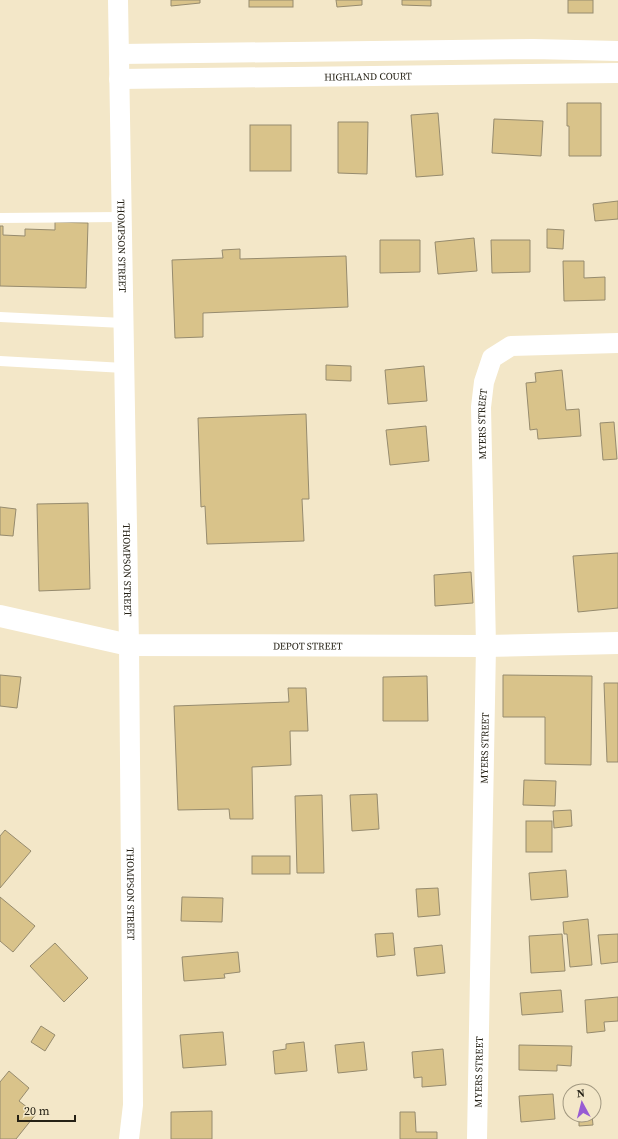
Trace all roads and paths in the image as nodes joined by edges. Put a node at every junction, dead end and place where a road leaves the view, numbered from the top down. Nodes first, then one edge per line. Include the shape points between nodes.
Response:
1 (118, 0) edge
2 (618, 51) edge
3 (120, 54) junction
4 (618, 73) edge
5 (118, 79) junction
6 (121, 217) junction
7 (0, 218) edge
8 (0, 317) edge
9 (123, 323) junction
10 (618, 343) edge
11 (0, 361) edge
12 (124, 368) junction
13 (0, 616) edge
14 (618, 643) edge
15 (129, 645) junction
16 (486, 646) junction
17 (129, 1139) edge
18 (477, 1139) edge

1 - 3 street, THOMPSON STREET
2 - 3 street via 533,49
3 - 5 street, THOMPSON STREET
4 - 5 street, HIGHLAND COURT
5 - 6 street, THOMPSON STREET
6 - 7 lane
6 - 9 street, THOMPSON STREET
8 - 9 lane
9 - 12 street, THOMPSON STREET
10 - 16 street, MYERS STREET via 511,346 492,358 484,382 481,408
11 - 12 lane
12 - 15 street, THOMPSON STREET
13 - 15 main road, DEPOT STREET
14 - 16 main road, DEPOT STREET
15 - 16 main road, DEPOT STREET
15 - 17 street, THOMPSON STREET via 133,1105
16 - 18 street, MYERS STREET

